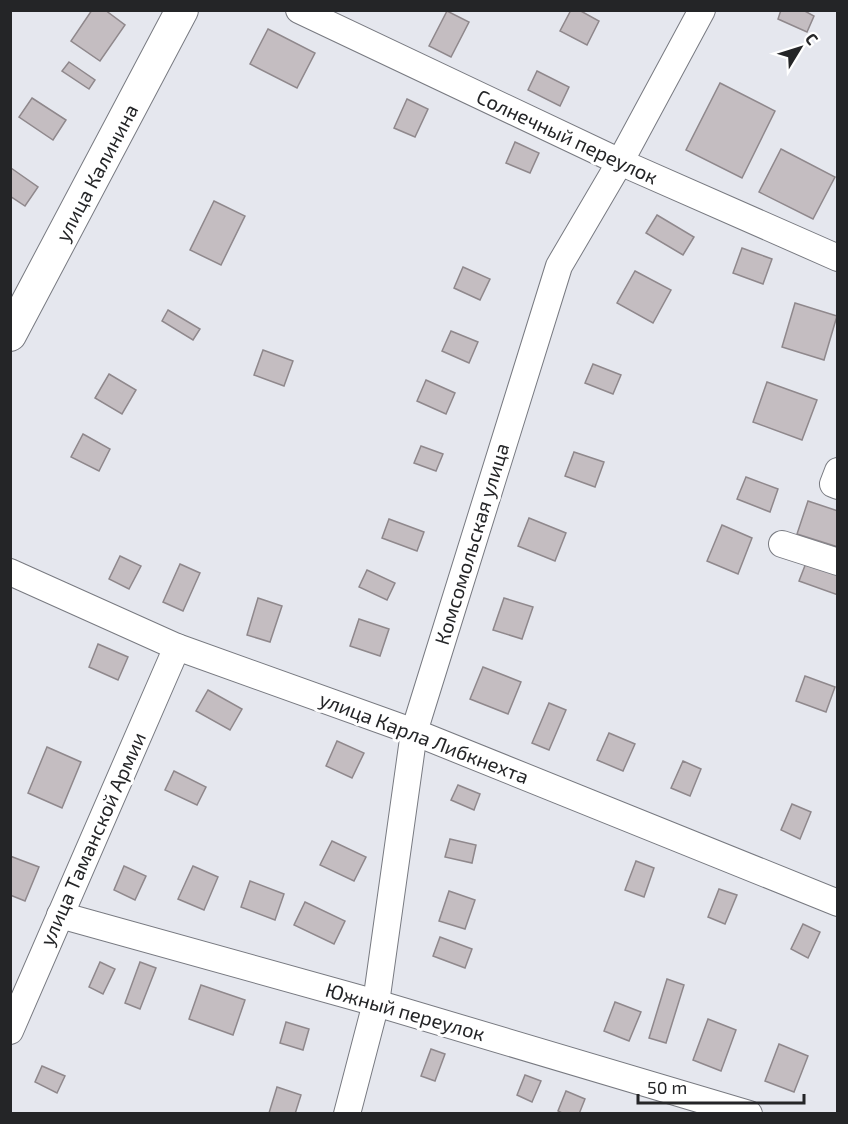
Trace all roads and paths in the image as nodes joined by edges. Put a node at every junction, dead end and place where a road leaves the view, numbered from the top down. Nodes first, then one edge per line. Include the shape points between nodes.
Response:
1 (182, 10) edge
2 (298, 10) edge
3 (702, 10) edge
4 (620, 162) junction
5 (837, 258) edge
6 (10, 335) edge
7 (837, 471) edge
8 (837, 486) edge
9 (782, 544) dead end
10 (837, 562) edge
11 (10, 573) edge
12 (177, 648) junction
13 (414, 732) junction
14 (837, 903) edge
15 (60, 915) junction
16 (376, 1003) junction
17 (10, 1031) edge
18 (347, 1113) edge
19 (749, 1113) edge

1 - 6 street, улица Калинина
2 - 4 street, Солнечный переулок
3 - 4 street, Комсомольская улица
4 - 5 street, Солнечный переулок
4 - 13 street, Комсомольская улица via 559,266
7 - 8 street via 833,484
9 - 10 street
11 - 12 street, улица Карла Либкнехта
12 - 13 street, улица Карла Либкнехта
12 - 15 street, улица Таманской Армии
13 - 14 street, улица Карла Либкнехта
13 - 16 street, Комсомольская улица
15 - 16 street, Южный переулок
15 - 17 street, улица Таманской Армии
16 - 18 street, Комсомольская улица
16 - 19 street, Южный переулок

